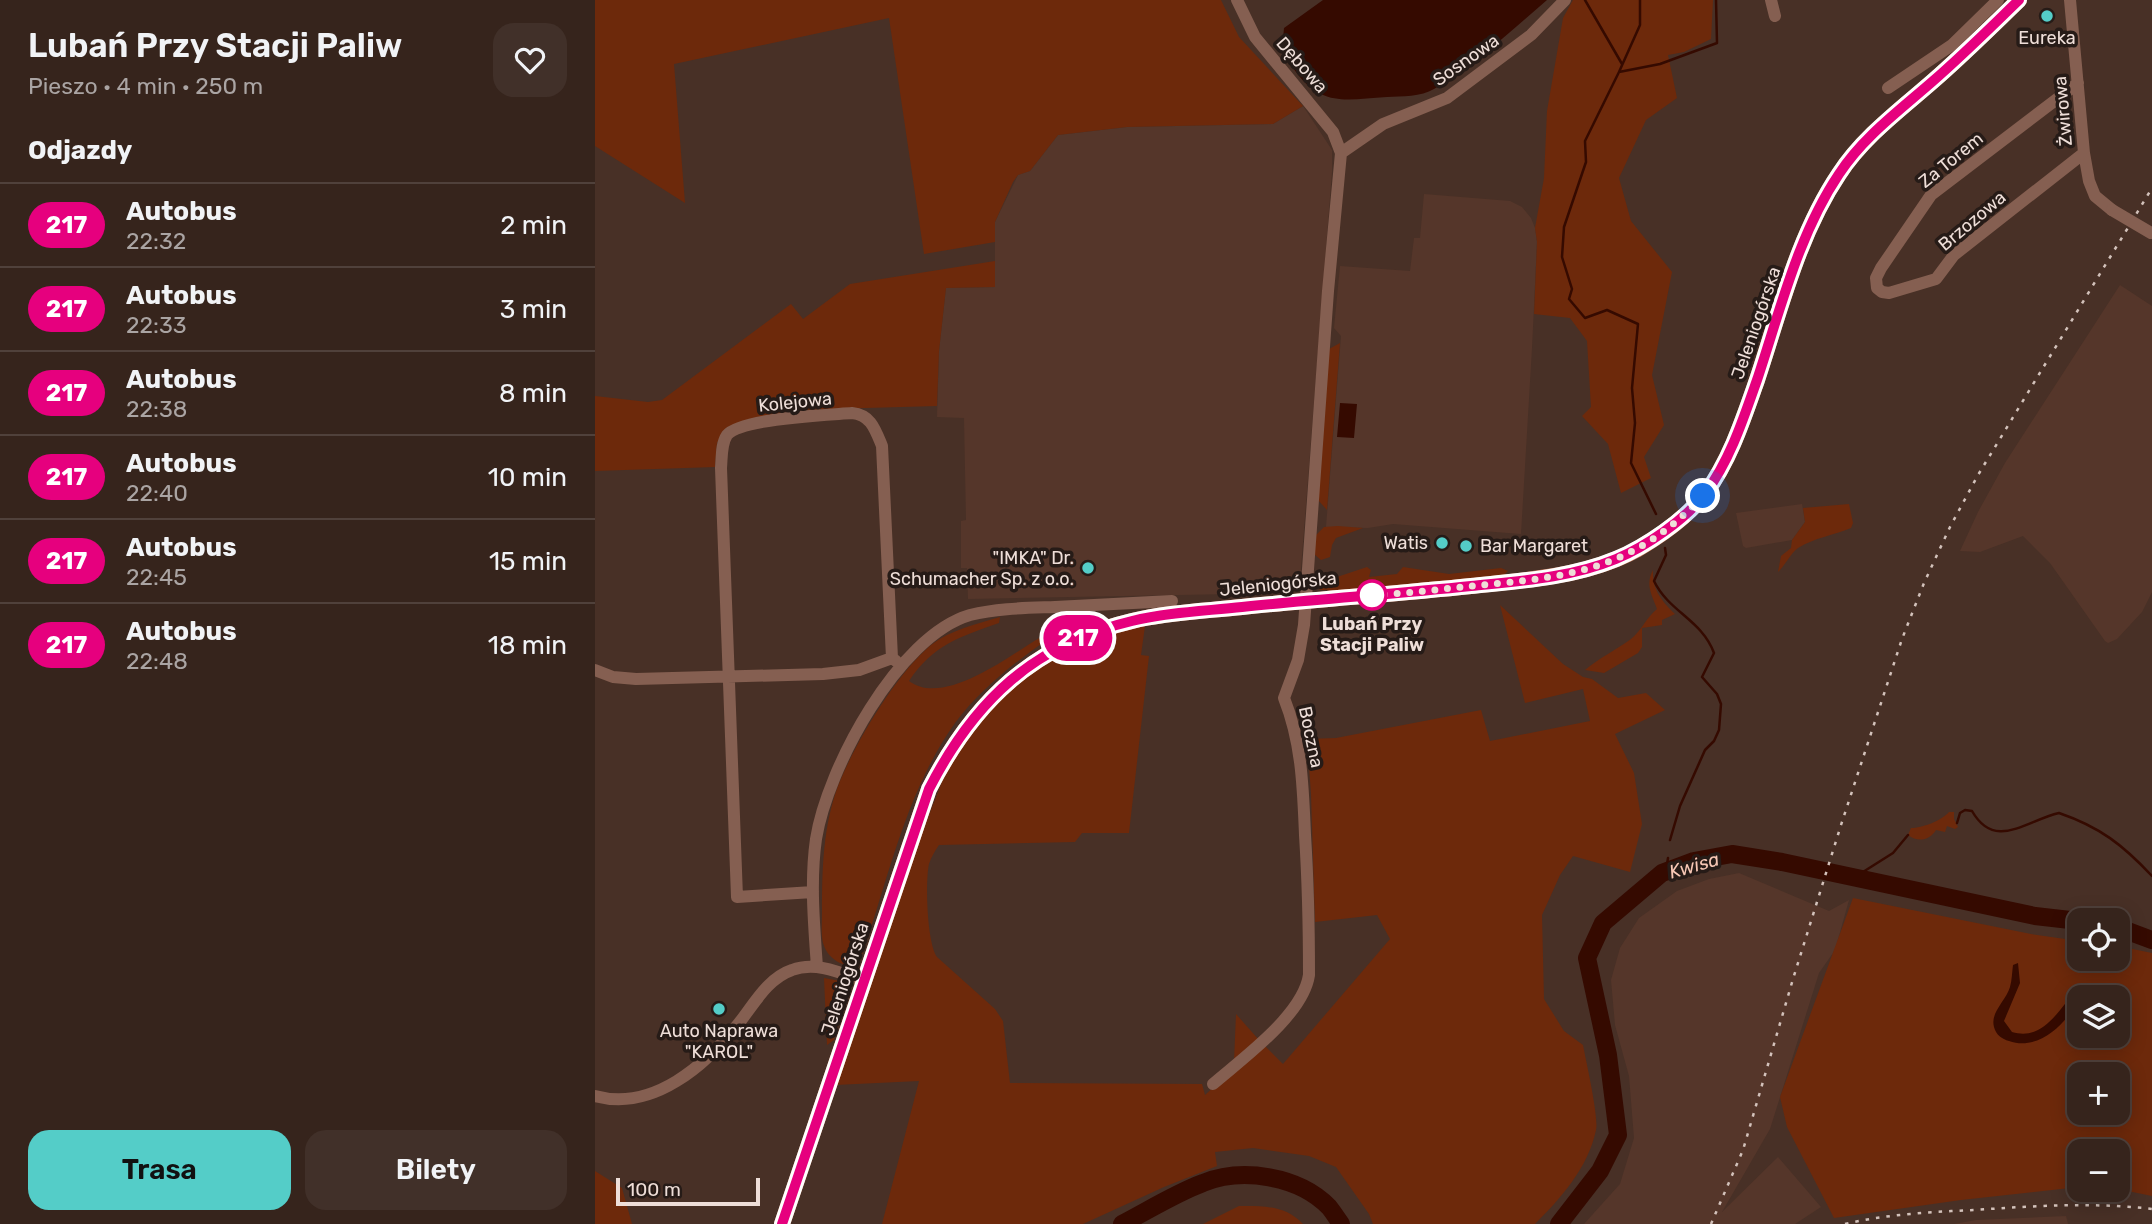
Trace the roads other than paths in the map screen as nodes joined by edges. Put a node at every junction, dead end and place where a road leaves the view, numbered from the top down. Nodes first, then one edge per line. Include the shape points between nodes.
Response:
1 (1237, 0) edge
2 (1565, 0) edge
3 (1771, 0) edge
4 (1998, 0) edge
5 (2019, 0) edge
6 (2070, 0) edge
7 (1775, 16) dead end
8 (2078, 83) junction
9 (1888, 88) dead end
10 (1341, 153) junction
11 (2084, 153) junction
12 (2152, 233) edge
13 (1877, 288) joint
14 (1306, 600) junction
15 (1172, 601) dead end
16 (897, 662) junction
17 (595, 670) edge
18 (729, 677) junction
19 (813, 892) junction
20 (817, 967) junction
21 (864, 981) junction
22 (1213, 1084) dead end
23 (595, 1096) edge
24 (782, 1224) edge

1 - 10 street, Dębowa via 1255,37 1327,123
2 - 10 street, Sosnowa via 1531,35 1447,98 1383,124
3 - 7 street
4 - 9 street via 1952,46
5 - 14 main road, Jeleniogórska via 1868,138 1840,172 1804,244 1726,460 1703,496 1684,515 1638,549 1561,575
6 - 8 street, Żwirowa
8 - 11 street, Żwirowa
8 - 13 street, Za Torem via 1931,195 1881,268
10 - 14 street, Boczna
11 - 12 street, Żwirowa, bridge via 2099,201
11 - 13 street, Brzozowa via 1954,256 1936,279 1889,293
14 - 21 main road, Jeleniogórska via 1157,616 1105,628 1050,653 997,692 968,723 929,789
14 - 22 street, Boczna via 1298,660 1284,698 1296,730 1301,766 1307,983 1287,1015
15 - 16 street, Jeleniogórska via 1001,609 970,615 940,629
16 - 18 street via 847,672
16 - 18 street, Kolejowa via 882,446 876,432 861,414 774,420 737,428 723,444
16 - 19 street, Jeleniogórska via 831,786 816,841
17 - 18 street via 613,677
18 - 19 street, Kolejowa via 737,897
19 - 20 street, Jeleniogórska
20 - 21 street
20 - 23 street via 792,970 776,979 703,1063 682,1079 633,1099
21 - 24 main road, Jeleniogórska

